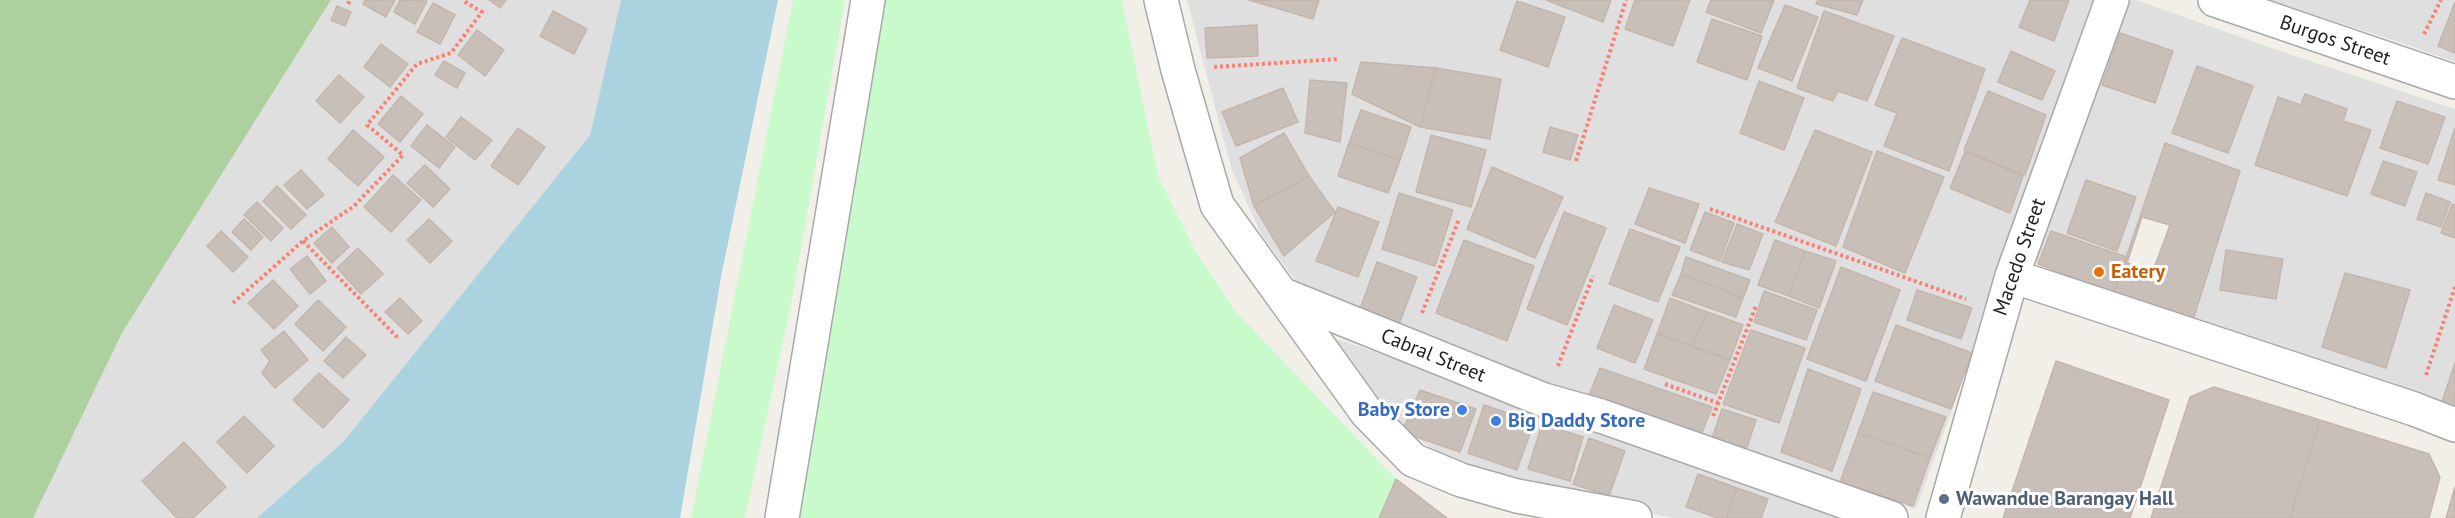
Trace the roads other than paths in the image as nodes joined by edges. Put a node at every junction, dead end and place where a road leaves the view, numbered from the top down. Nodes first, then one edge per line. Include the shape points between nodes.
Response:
1 (868, 0) edge
2 (1161, 0) edge
3 (2112, 0) edge
4 (2215, 0) edge
5 (2455, 82) edge
6 (2012, 276) junction
7 (1281, 294) junction
8 (2455, 425) edge
9 (1514, 507) edge
10 (782, 518) edge
11 (1635, 518) edge
12 (1891, 518) edge
13 (1943, 518) edge

1 - 10 street
2 - 7 street via 1217,205
3 - 6 street, Macedo Street
4 - 5 street, Burgos Street
6 - 8 street
6 - 13 street, Macedo Street
7 - 9 street via 1367,413 1413,460
7 - 12 street, Cabral Street via 1544,400 1701,450
9 - 11 street

